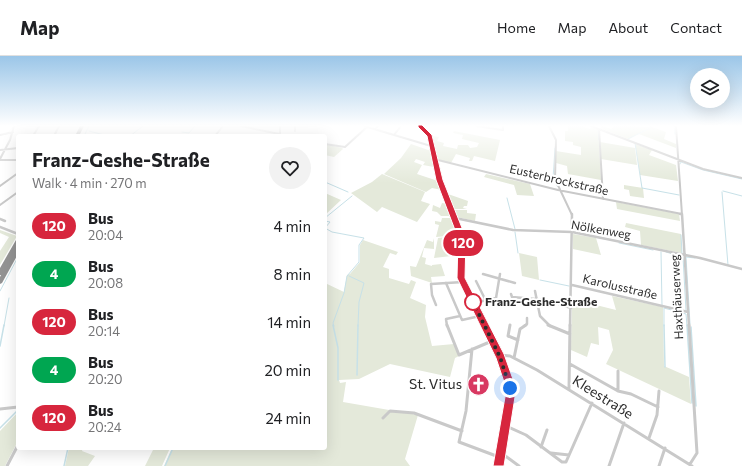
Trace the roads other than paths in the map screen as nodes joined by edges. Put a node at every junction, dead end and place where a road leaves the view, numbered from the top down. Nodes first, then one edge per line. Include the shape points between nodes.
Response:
1 (7, 145) edge
2 (333, 145) edge
3 (347, 145) edge
4 (428, 145) edge
5 (556, 145) edge
6 (600, 145) edge
7 (640, 145) edge
8 (677, 145) edge
9 (431, 146) joint
10 (16, 148) edge
11 (5, 149) junction
12 (0, 150) edge
13 (434, 159) junction
14 (0, 160) edge
15 (16, 160) edge
16 (678, 160) junction
17 (16, 174) edge
18 (742, 178) edge
19 (0, 186) edge
20 (561, 191) junction
21 (16, 193) edge
22 (603, 199) junction
23 (0, 205) edge
24 (682, 214) junction
25 (455, 218) junction
26 (1, 219) edge
27 (5, 221) dead end
28 (0, 227) edge
29 (572, 232) junction
30 (16, 234) edge
31 (16, 245) edge
32 (16, 253) edge
33 (684, 255) junction
34 (742, 269) edge
35 (0, 273) edge
36 (483, 274) dead end
37 (500, 274) dead end
38 (500, 279) junction
39 (476, 281) dead end
40 (0, 282) edge
41 (463, 282) junction
42 (446, 283) junction
43 (515, 283) dead end
44 (572, 285) junction
45 (536, 291) dead end
46 (511, 294) dead end
47 (535, 299) junction
48 (486, 301) junction
49 (474, 303) junction
50 (436, 305) dead end
51 (571, 309) junction
52 (688, 312) junction
53 (460, 316) junction
54 (480, 316) junction
55 (528, 318) dead end
56 (510, 325) dead end
57 (570, 334) junction
58 (518, 340) junction
59 (492, 341) junction
60 (472, 349) junction
61 (499, 355) junction
62 (514, 358) junction
63 (570, 364) junction
64 (618, 371) dead end
65 (569, 389) junction
66 (618, 391) junction
67 (659, 391) dead end
68 (592, 403) junction
69 (16, 407) edge
70 (658, 407) junction
71 (0, 409) edge
72 (384, 418) dead end
73 (624, 423) junction
74 (505, 425) junction
75 (546, 430) dead end
76 (462, 431) junction
77 (649, 438) junction
78 (541, 446) junction
79 (665, 448) junction
80 (16, 449) edge
81 (551, 453) junction
82 (500, 455) junction
83 (569, 455) junction
84 (691, 465) edge
85 (7, 466) edge
86 (498, 466) edge
87 (519, 466) edge
88 (609, 466) edge
89 (660, 466) edge

1 - 11 street
2 - 3 street
4 - 9 street
5 - 20 street via 554,176
6 - 22 street
7 - 16 street
8 - 16 street, Haxthäuserweg
9 - 13 main road
10 - 11 street
11 - 12 street
11 - 14 street
13 - 20 street, Eusterbrockstraße
13 - 25 main road
14 - 15 street
16 - 18 street
16 - 24 street, Haxthäuserweg
17 - 19 street
20 - 22 street, Eusterbrockstraße
20 - 29 street via 572,213
21 - 23 street
22 - 24 street, Eusterbrockstraße
24 - 33 street, Haxthäuserweg
25 - 29 street, Nölkenweg via 513,230
25 - 41 main road via 462,238
26 - 27 street
28 - 30 street
29 - 33 street, Nölkenweg
29 - 44 street
31 - 35 highway
32 - 40 highway
33 - 34 street, Nölkenweg
33 - 52 street, Haxthäuserweg
36 - 38 street
37 - 38 street
38 - 43 street
38 - 48 street via 496,298
39 - 48 street
41 - 42 street
41 - 49 main road
42 - 50 street via 432,284
42 - 53 street
44 - 51 street
44 - 52 street, Karolusstraße
45 - 47 street
46 - 47 street via 512,297
47 - 51 street via 547,300
47 - 57 street via 540,319
48 - 49 street
49 - 54 main road
51 - 57 street
52 - 84 street, Haxthäuserweg via 697,452
53 - 54 street via 462,320
53 - 60 street via 445,321 459,355
54 - 59 main road
55 - 58 street via 527,324 520,329
56 - 58 street via 508,336
57 - 63 street
58 - 62 street
59 - 60 street
59 - 61 main road
60 - 76 street
61 - 62 street, Kleestraße via 506,354
61 - 74 main road via 510,388
62 - 65 street, Kleestraße
63 - 65 street
63 - 66 street
64 - 66 street
65 - 68 street, Kleestraße
66 - 70 street
67 - 70 street
68 - 73 street, Kleestraße
68 - 83 street
69 - 71 street
70 - 77 street
72 - 76 street via 390,411 411,412
73 - 77 street, Kleestraße
73 - 88 street
74 - 78 street
74 - 82 main road
75 - 78 street
76 - 82 street via 459,442
77 - 79 street, Kleestraße
78 - 81 street
79 - 84 street, Kleestraße
79 - 89 street
80 - 85 street
81 - 83 street
81 - 83 street via 564,462
82 - 86 main road
82 - 87 street

